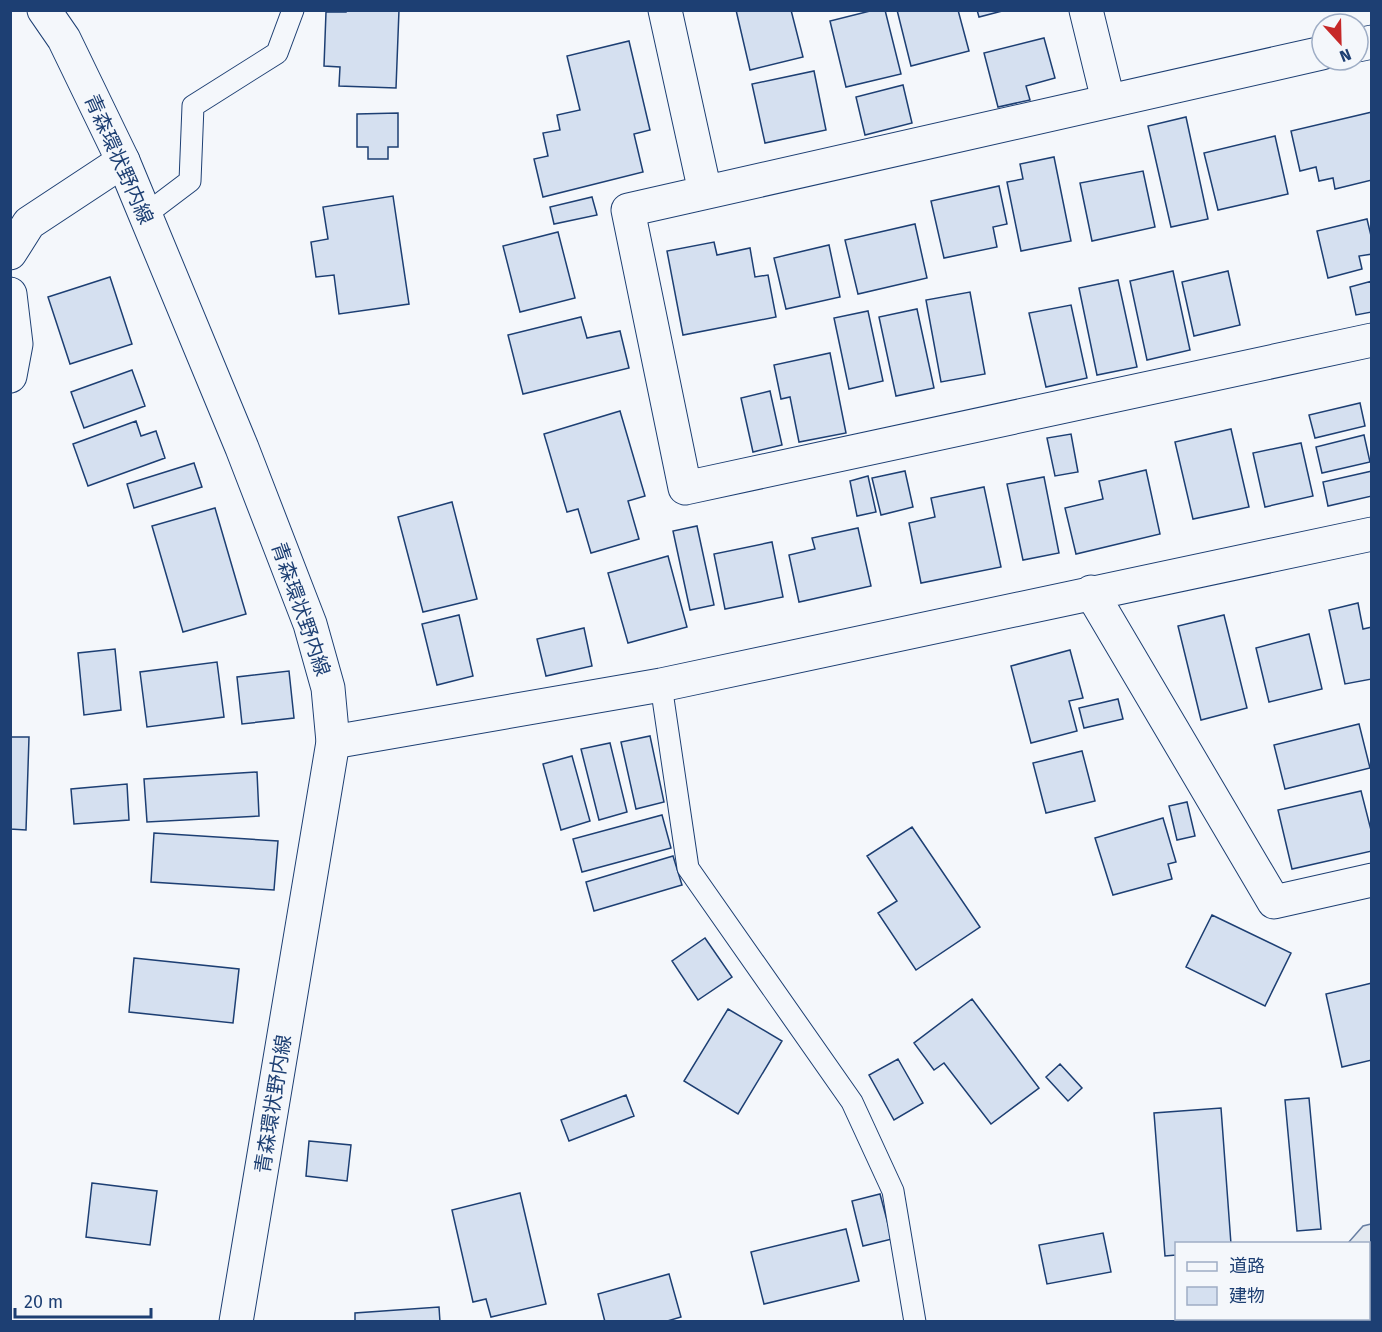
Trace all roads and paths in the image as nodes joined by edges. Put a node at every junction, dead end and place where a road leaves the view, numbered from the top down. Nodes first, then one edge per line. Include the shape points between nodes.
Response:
1 (44, 10) edge
2 (293, 10) edge
3 (665, 10) edge
4 (1086, 10) edge
5 (1310, 56) edge
6 (1108, 100) junction
7 (123, 161) junction
8 (705, 192) junction
9 (145, 215) junction
10 (10, 253) edge
11 (10, 294) edge
12 (1371, 340) edge
13 (10, 376) edge
14 (1371, 534) edge
15 (1091, 592) junction
16 (661, 684) junction
17 (333, 742) junction
18 (1371, 880) edge
19 (236, 1322) edge
20 (915, 1322) edge

1 - 7 street, 青森環状野内線 via 64,39
2 - 9 lane via 277,53 193,106 190,181
3 - 8 street
4 - 6 street
5 - 6 street
6 - 8 street
7 - 9 street, 青森環状野内線
7 - 10 street via 29,222
8 - 12 street via 628,210 685,488
9 - 17 street, 青森環状野内線 via 310,624 328,688
11 - 13 street via 16,344
14 - 15 street
15 - 16 street
15 - 18 street via 1274,902
16 - 17 street
16 - 20 lane via 688,868 852,1102 893,1191
17 - 19 street, 青森環状野内線

